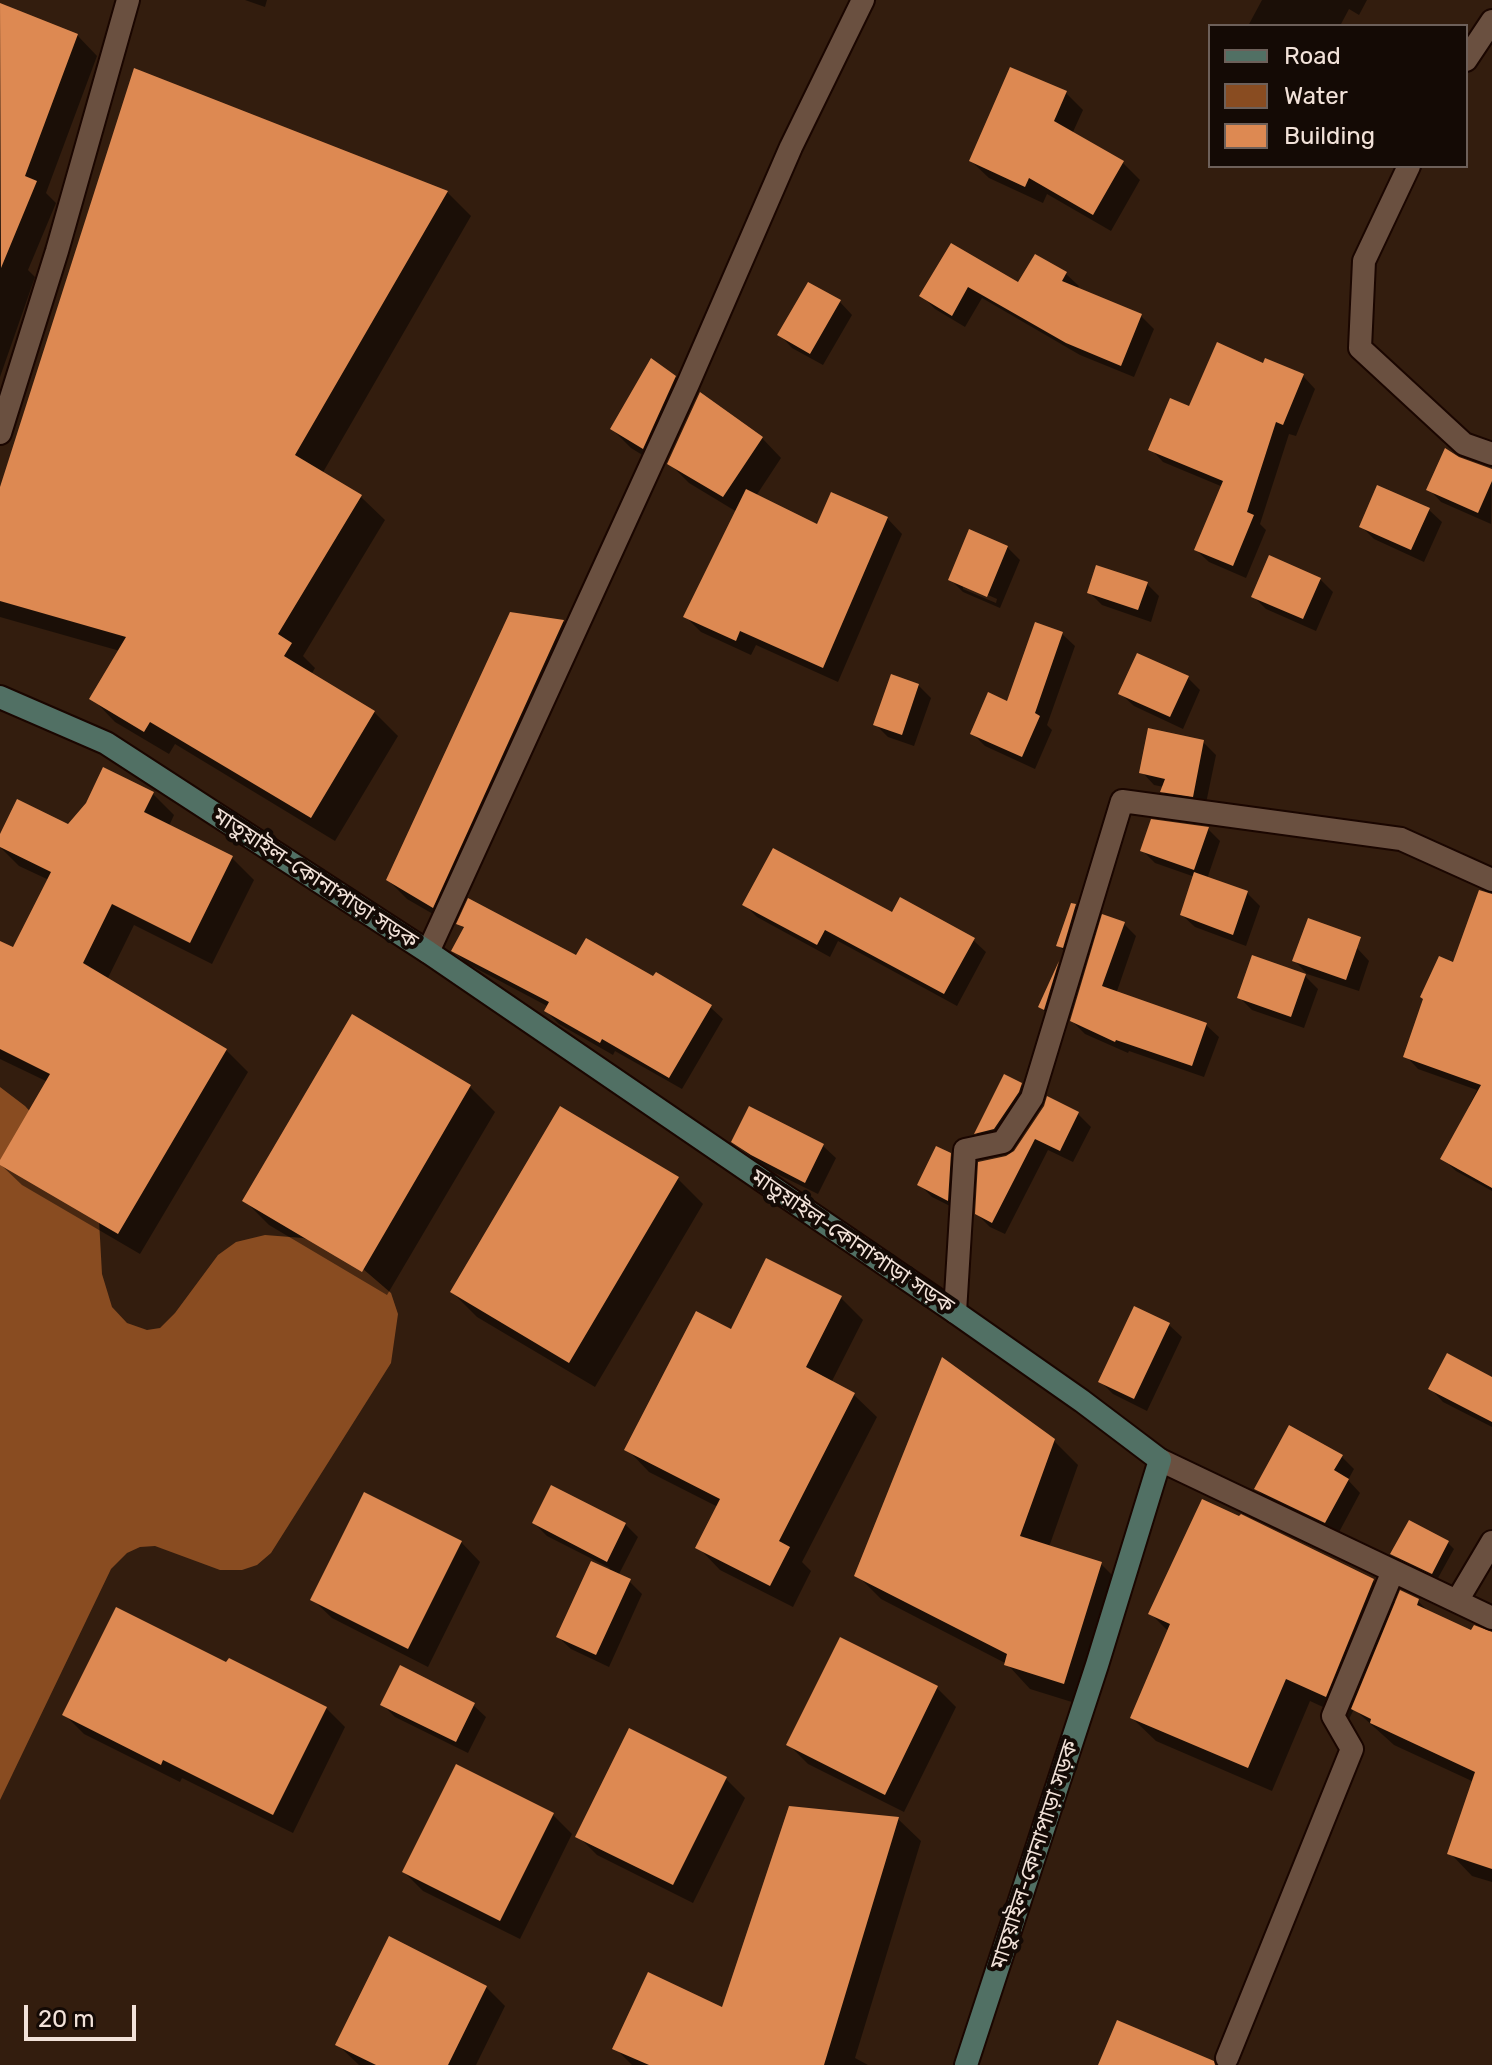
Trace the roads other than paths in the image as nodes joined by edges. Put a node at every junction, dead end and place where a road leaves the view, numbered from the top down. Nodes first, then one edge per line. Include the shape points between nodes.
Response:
1 (128, 0) edge
2 (863, 0) edge
3 (1492, 21) edge
4 (1468, 57) edge
5 (1408, 168) edge
6 (0, 433) edge
7 (1492, 454) edge
8 (0, 697) edge
9 (1492, 880) edge
10 (428, 952) junction
11 (955, 1312) junction
12 (1160, 1460) junction
13 (1492, 1542) edge
14 (1393, 1571) junction
15 (1457, 1601) junction
16 (1492, 1618) edge
17 (1227, 2058) dead end
18 (966, 2065) edge

1 - 6 street
2 - 10 street via 791,147
3 - 4 street
5 - 7 street via 1364,261 1360,348 1464,444
8 - 10 main road, মাতুয়াইল-কোনাপাড়া সড়ক via 106,743
9 - 11 street via 1401,839 1122,801 1032,1098 1003,1142 965,1150
10 - 11 main road, মাতুয়াইল-কোনাপাড়া সড়ক
11 - 12 main road, মাতুয়াইল-কোনাপাড়া সড়ক
12 - 14 street
12 - 18 main road, মাতুয়াইল-কোনাপাড়া সড়ক
13 - 15 street
14 - 15 street
14 - 17 street via 1333,1716 1352,1749
15 - 16 street

